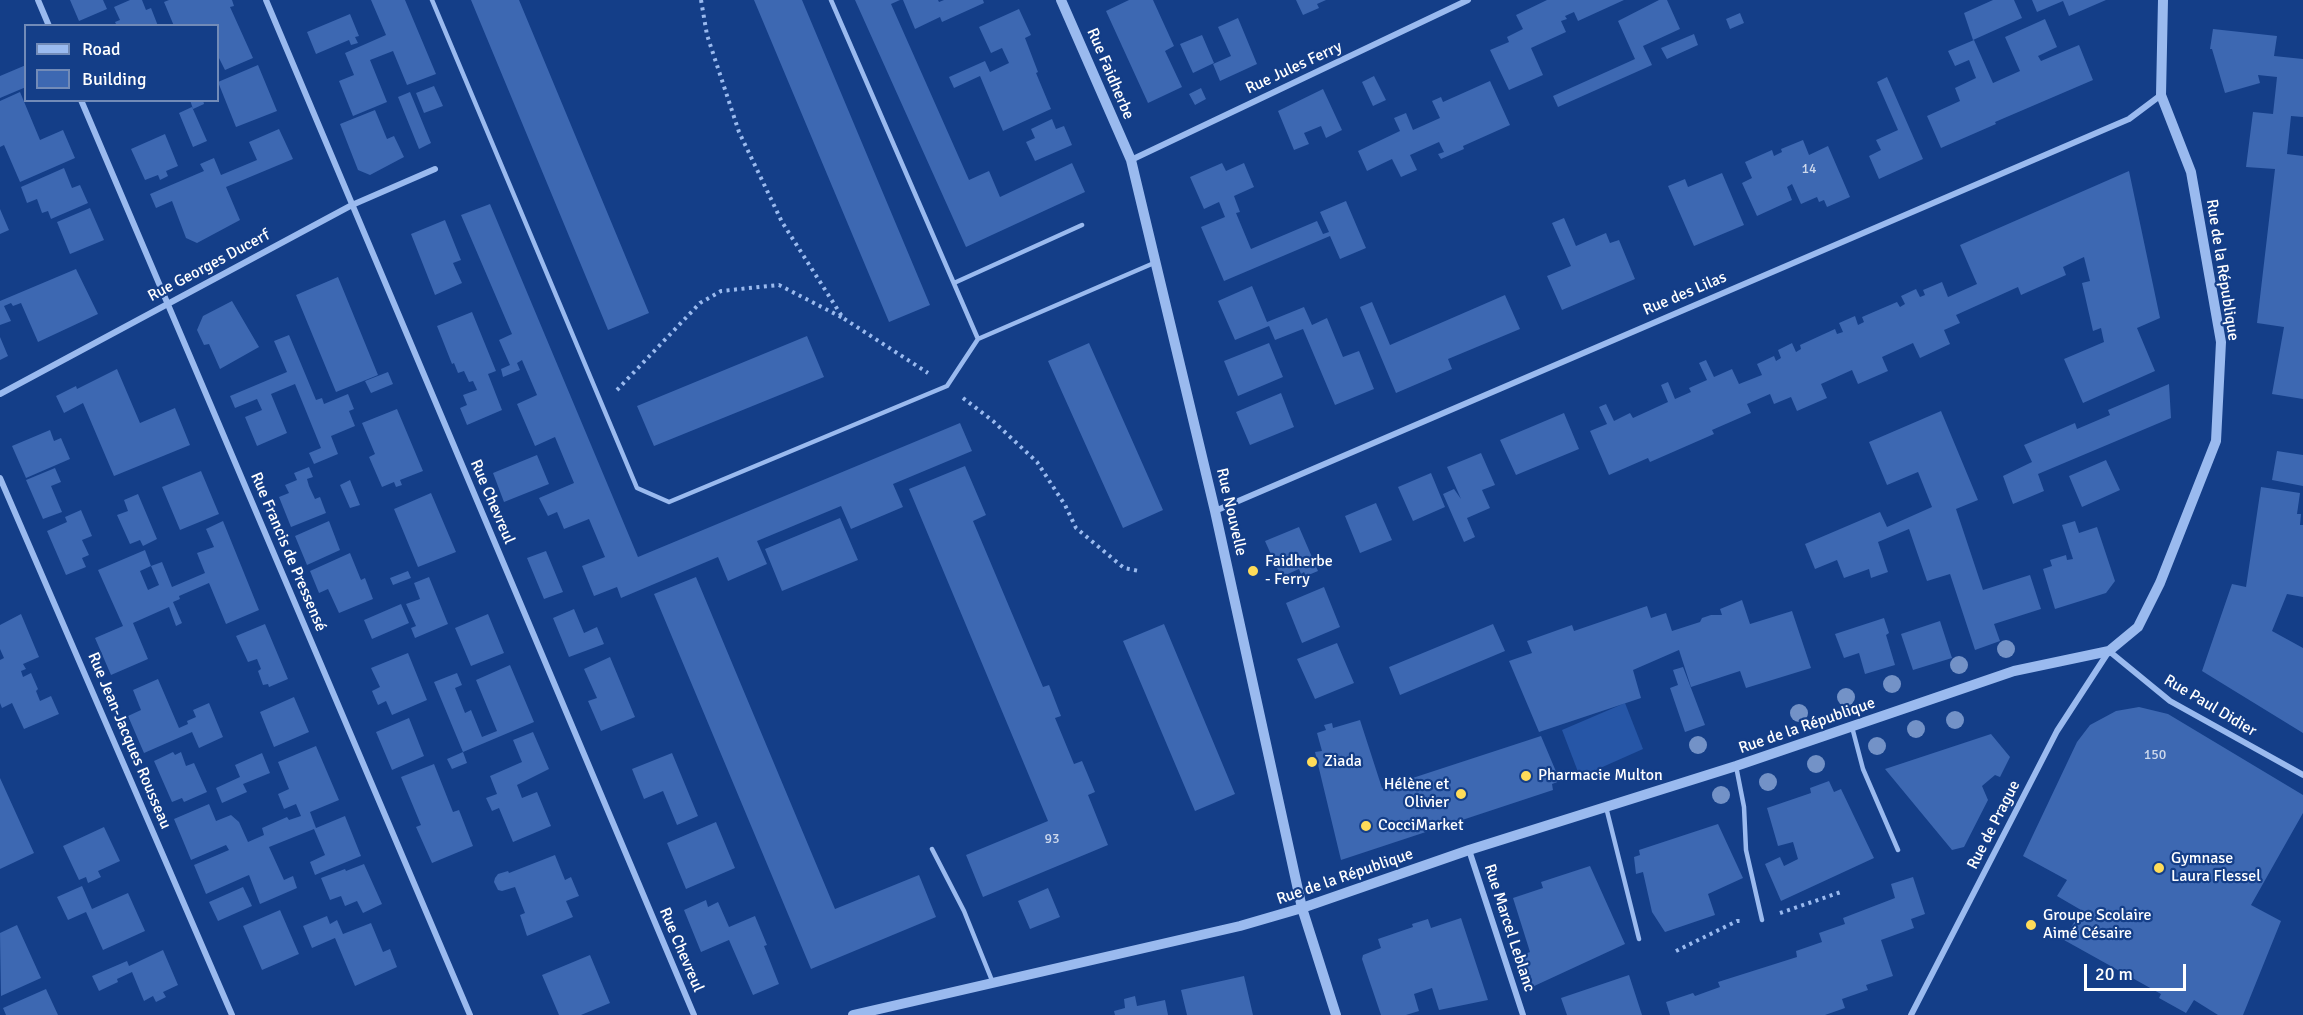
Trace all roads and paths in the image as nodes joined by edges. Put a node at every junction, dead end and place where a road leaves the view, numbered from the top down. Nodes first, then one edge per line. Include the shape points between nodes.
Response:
1 (38, 0) edge
2 (266, 0) edge
3 (432, 0) edge
4 (701, 0) edge
5 (831, 0) edge
6 (1061, 0) edge
7 (1468, 0) edge
8 (2163, 0) edge
9 (48, 24) edge
10 (2161, 95) junction
11 (82, 102) edge
12 (1131, 160) junction
13 (435, 169) dead end
14 (352, 205) junction
15 (1082, 225) dead end
16 (1157, 262) junction
17 (954, 283) junction
18 (167, 303) junction
19 (843, 318) junction
20 (978, 339) junction
21 (947, 386) junction
22 (0, 394) edge
23 (603, 405) junction
24 (0, 478) edge
25 (1215, 510) junction
26 (1139, 571) dead end
27 (2109, 651) junction
28 (1852, 727) junction
29 (1736, 766) junction
30 (2303, 775) edge
31 (1606, 807) junction
32 (932, 849) dead end
33 (1469, 850) junction
34 (1898, 850) dead end
35 (1302, 908) junction
36 (1762, 920) dead end
37 (1639, 939) dead end
38 (993, 983) junction
39 (232, 1015) edge
40 (470, 1015) edge
41 (694, 1015) edge
42 (852, 1015) edge
43 (1336, 1015) edge
44 (1523, 1015) edge
45 (1911, 1015) edge

1 - 9 street
2 - 14 street, Rue Chevreul
3 - 23 lane
4 - 19 path via 707,35 739,132 782,222
5 - 17 lane
6 - 12 street, Rue Faidherbe
7 - 12 street, Rue Jules Ferry
8 - 10 street, Rue de la République
10 - 25 street, Rue des Lilas via 2129,119
10 - 27 street, Rue de la République via 2191,172 2220,342 2216,441 2164,573 2138,627
11 - 18 street, Rue Francis de Pressensé
12 - 16 street, Rue Nouvelle
13 - 14 street, Rue Georges Ducerf
14 - 18 street, Rue Georges Ducerf
14 - 41 street, Rue Chevreul
15 - 17 lane
16 - 20 lane
16 - 25 street, Rue Nouvelle
17 - 20 lane
18 - 22 street, Rue Georges Ducerf
18 - 40 street, Rue Francis de Pressensé
19 - 21 path
19 - 23 path via 779,285 721,291 700,303
20 - 21 lane
21 - 23 lane via 669,502 637,488
21 - 26 path via 1037,462 1076,528 1124,568
24 - 39 street, Rue Jean-Jacques Rousseau
25 - 35 street, Rue Nouvelle
27 - 28 street, Rue de la République via 2014,671
27 - 30 street, Rue Paul Didier via 2170,701
27 - 45 street, Rue de Prague via 2057,731
28 - 29 street, Rue de la République
28 - 34 lane via 1863,769
29 - 31 street, Rue de la République
29 - 36 lane via 1746,850
31 - 33 street, Rue de la République
31 - 37 lane
32 - 38 lane via 964,911
33 - 35 street, Rue de la République
33 - 44 street, Rue Marcel Leblanc
35 - 38 street, Rue de la République
35 - 43 street, Rue Nouvelle
38 - 42 street, Rue de la République

